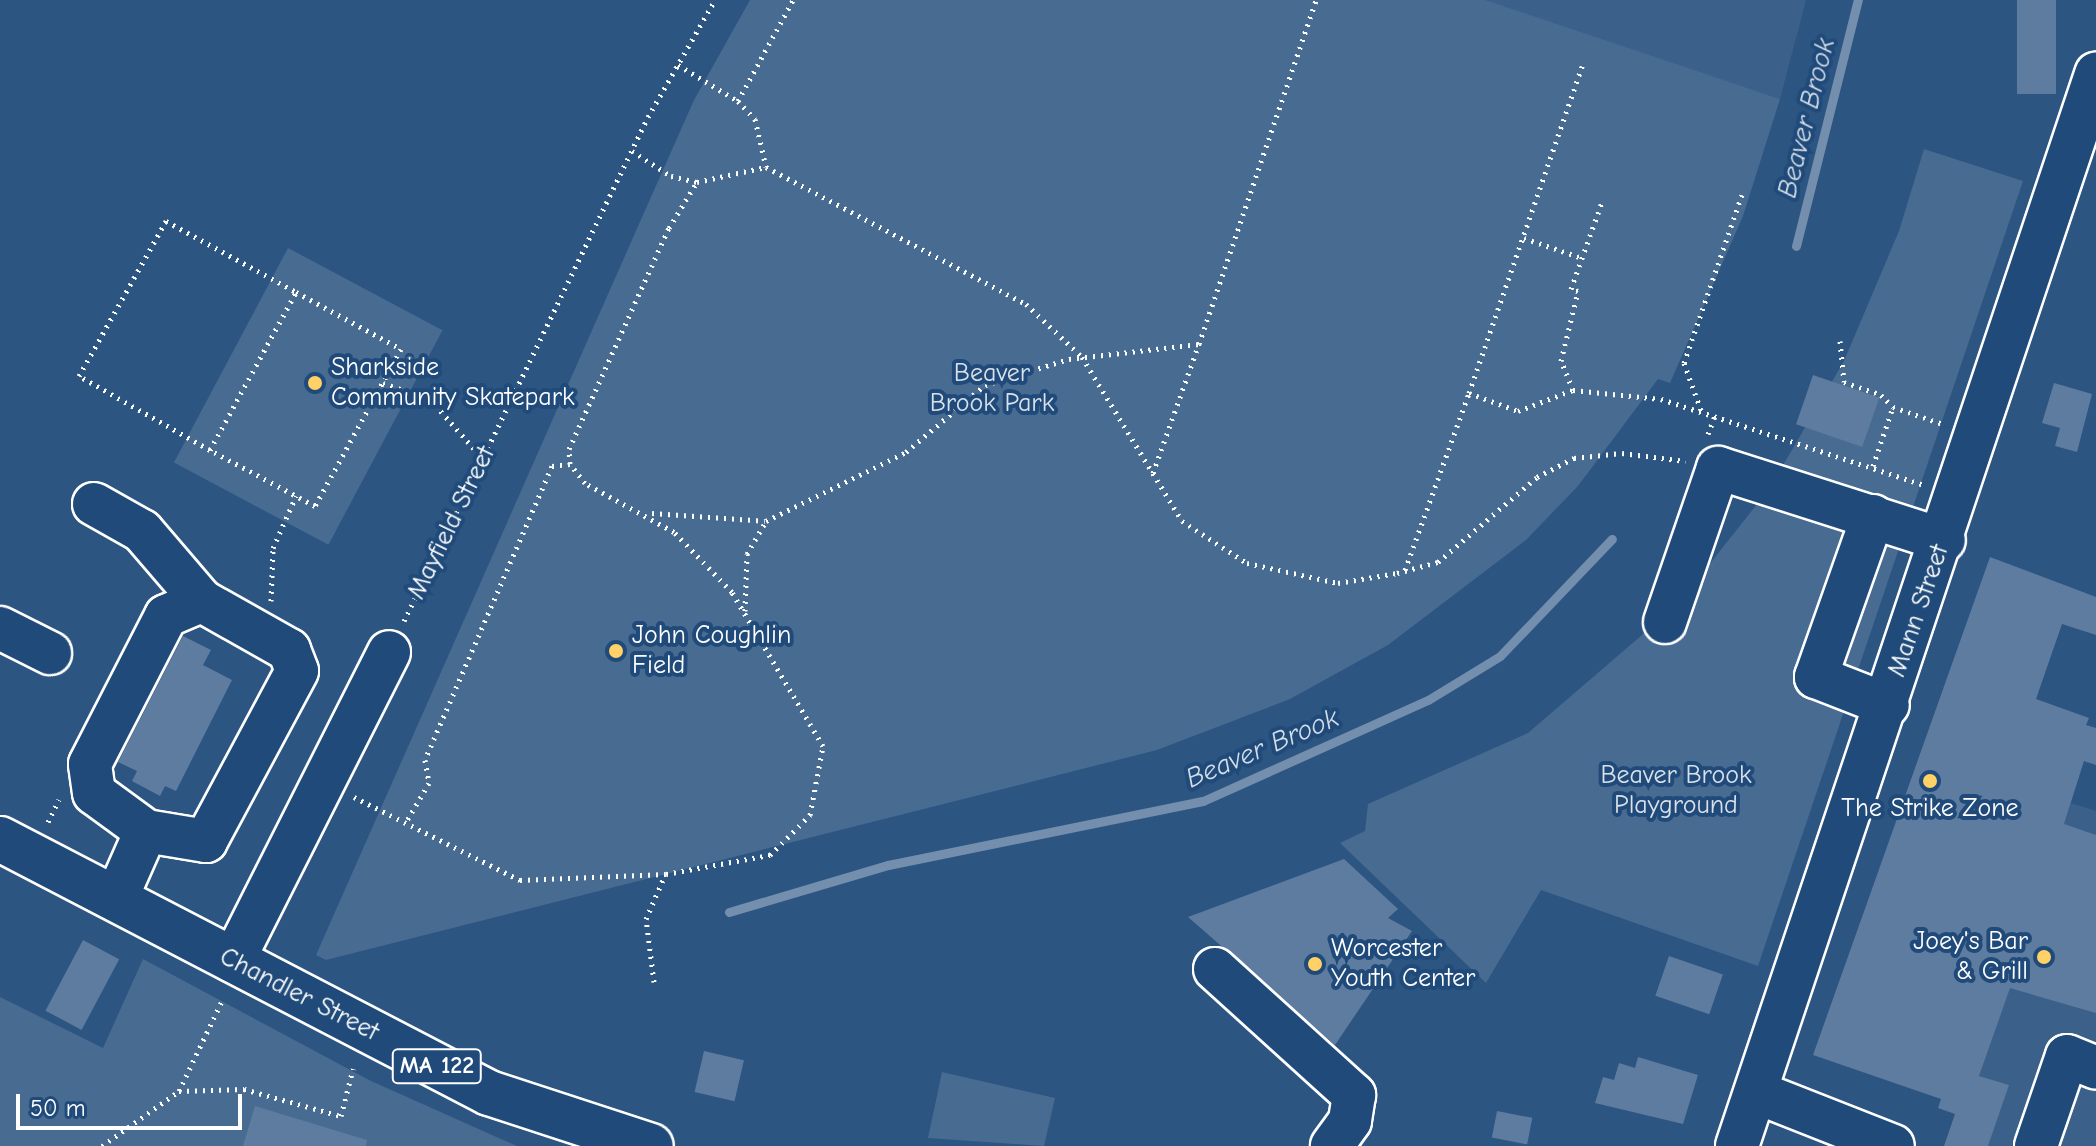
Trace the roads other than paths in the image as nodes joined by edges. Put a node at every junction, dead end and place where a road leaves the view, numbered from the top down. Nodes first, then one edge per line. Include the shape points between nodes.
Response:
1 (2096, 74) edge
2 (2080, 174) edge
3 (94, 504) dead end
4 (1873, 516) junction
5 (1944, 540) junction
6 (202, 601) junction
7 (1665, 622) dead end
8 (0, 628) edge
9 (389, 652) road end
10 (50, 653) dead end
11 (1888, 705) junction
12 (146, 831) junction
13 (0, 839) edge
14 (116, 899) junction
15 (1215, 969) dead end
16 (228, 981) junction
17 (2096, 1068) edge
18 (1756, 1092) junction
19 (651, 1146) edge
20 (1332, 1146) edge
21 (1737, 1146) edge
22 (1893, 1146) edge
23 (2036, 1146) edge

1 - 2 street, Mann Street
2 - 5 street, Mann Street
3 - 6 street via 142,531
4 - 5 street
4 - 7 street via 1718,468
4 - 11 street via 1816,677
5 - 11 street, Mann Street
6 - 12 street via 166,616 90,764 94,793
6 - 12 street via 289,650 297,671 206,841
8 - 10 street
9 - 16 street
11 - 18 street, Mann Street
12 - 14 street
13 - 14 main road, Chandler Street / MA 122
14 - 16 main road, Chandler Street / MA 122
15 - 20 street via 1354,1095 1350,1121
16 - 19 main road, Chandler Street / MA 122 via 489,1093
17 - 23 street via 2067,1056
18 - 21 street, Mann Street
18 - 22 street

